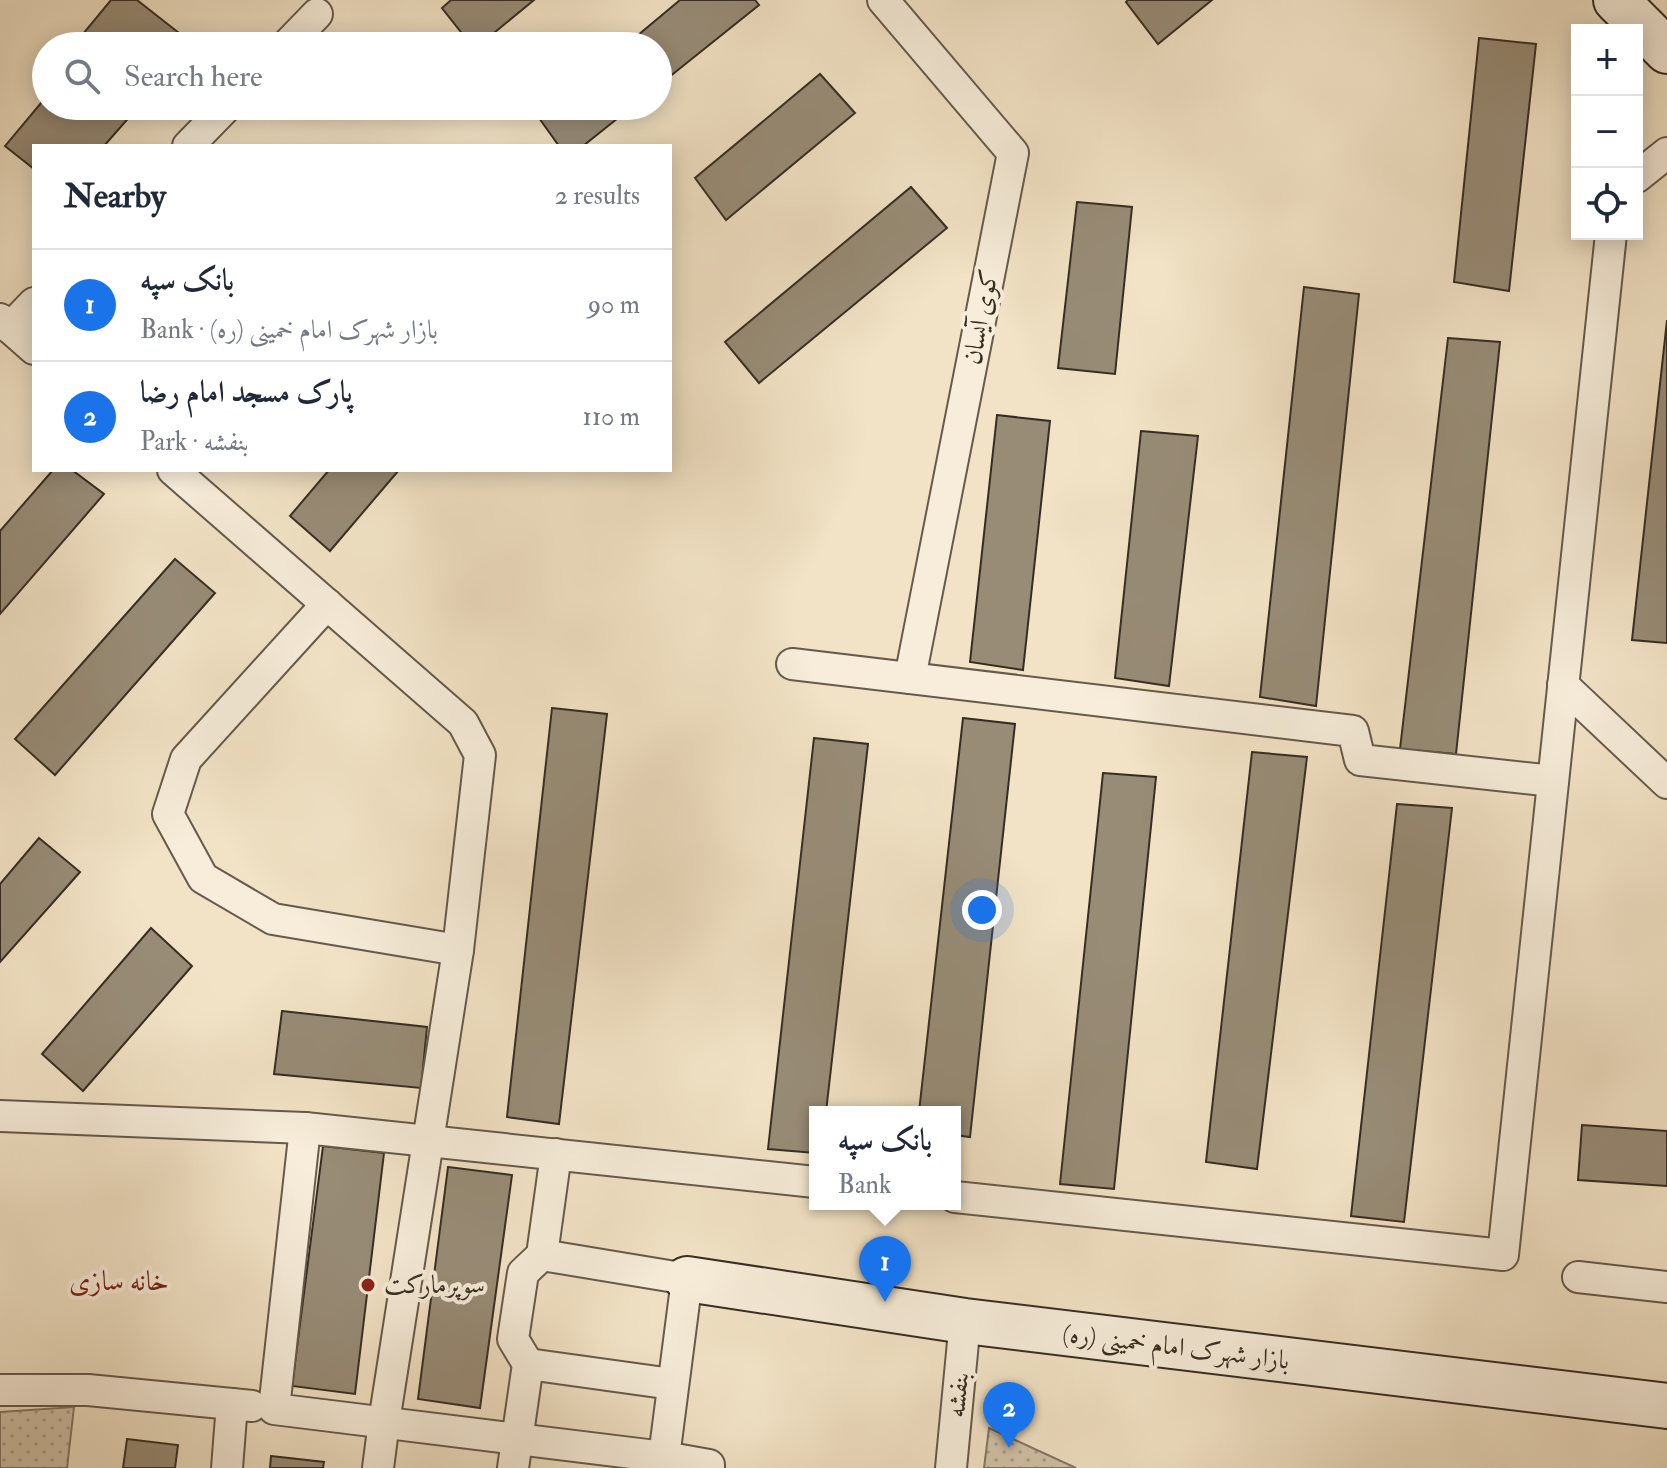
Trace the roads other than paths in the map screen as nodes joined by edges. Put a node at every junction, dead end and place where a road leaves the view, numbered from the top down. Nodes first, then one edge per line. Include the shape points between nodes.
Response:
1 (883, 0) edge
2 (317, 14) dead end
3 (300, 32) edge
4 (213, 120) edge
5 (190, 144) edge
6 (1667, 153) edge
7 (1643, 172) edge
8 (1610, 240) edge
9 (32, 304) edge
10 (5, 324) edge
11 (32, 347) edge
12 (175, 472) edge
13 (327, 604) junction
14 (792, 664) dead end
15 (910, 678) junction
16 (1563, 685) junction
17 (1553, 781) junction
18 (1667, 783) edge
19 (458, 950) junction
20 (0, 1116) edge
21 (305, 1128) junction
22 (428, 1141) junction
23 (556, 1154) junction
24 (809, 1181) edge
25 (961, 1198) edge
26 (542, 1255) junction
27 (1578, 1277) dead end
28 (687, 1279) junction
29 (1667, 1287) edge
30 (965, 1321) junction
31 (528, 1364) junction
32 (672, 1384) junction
33 (0, 1390) edge
34 (232, 1404) junction
35 (1667, 1406) edge
36 (274, 1409) junction
37 (384, 1422) junction
38 (515, 1454) edge
39 (664, 1457) junction
40 (227, 1468) edge
41 (378, 1468) edge
42 (709, 1468) edge
43 (951, 1468) edge

1 - 15 street, کوی آیسان via 1013,153
2 - 3 street
4 - 5 street
6 - 7 street
8 - 16 street
9 - 10 street
10 - 11 street
12 - 13 street
13 - 19 street via 463,723 480,755
13 - 19 street via 186,759 168,814 203,878 273,919
14 - 15 street
15 - 17 street via 1353,731 1360,760
16 - 17 street
16 - 18 street
17 - 25 street via 1503,1255
19 - 22 street
20 - 21 street
21 - 22 street
21 - 36 street
22 - 23 street
22 - 37 street
23 - 24 street
23 - 26 street
26 - 28 street
26 - 31 street via 523,1273 513,1339
27 - 29 street
28 - 30 street, بازار شهرک امام خمینی (ره)
28 - 32 street
30 - 35 street, بازار شهرک امام خمینی (ره)
30 - 43 street, بنفشه
31 - 32 street
31 - 38 street
32 - 39 street
33 - 34 street via 88,1390
34 - 36 street
34 - 40 street
36 - 37 street
37 - 38 street
37 - 41 street
38 - 39 street
39 - 42 street

